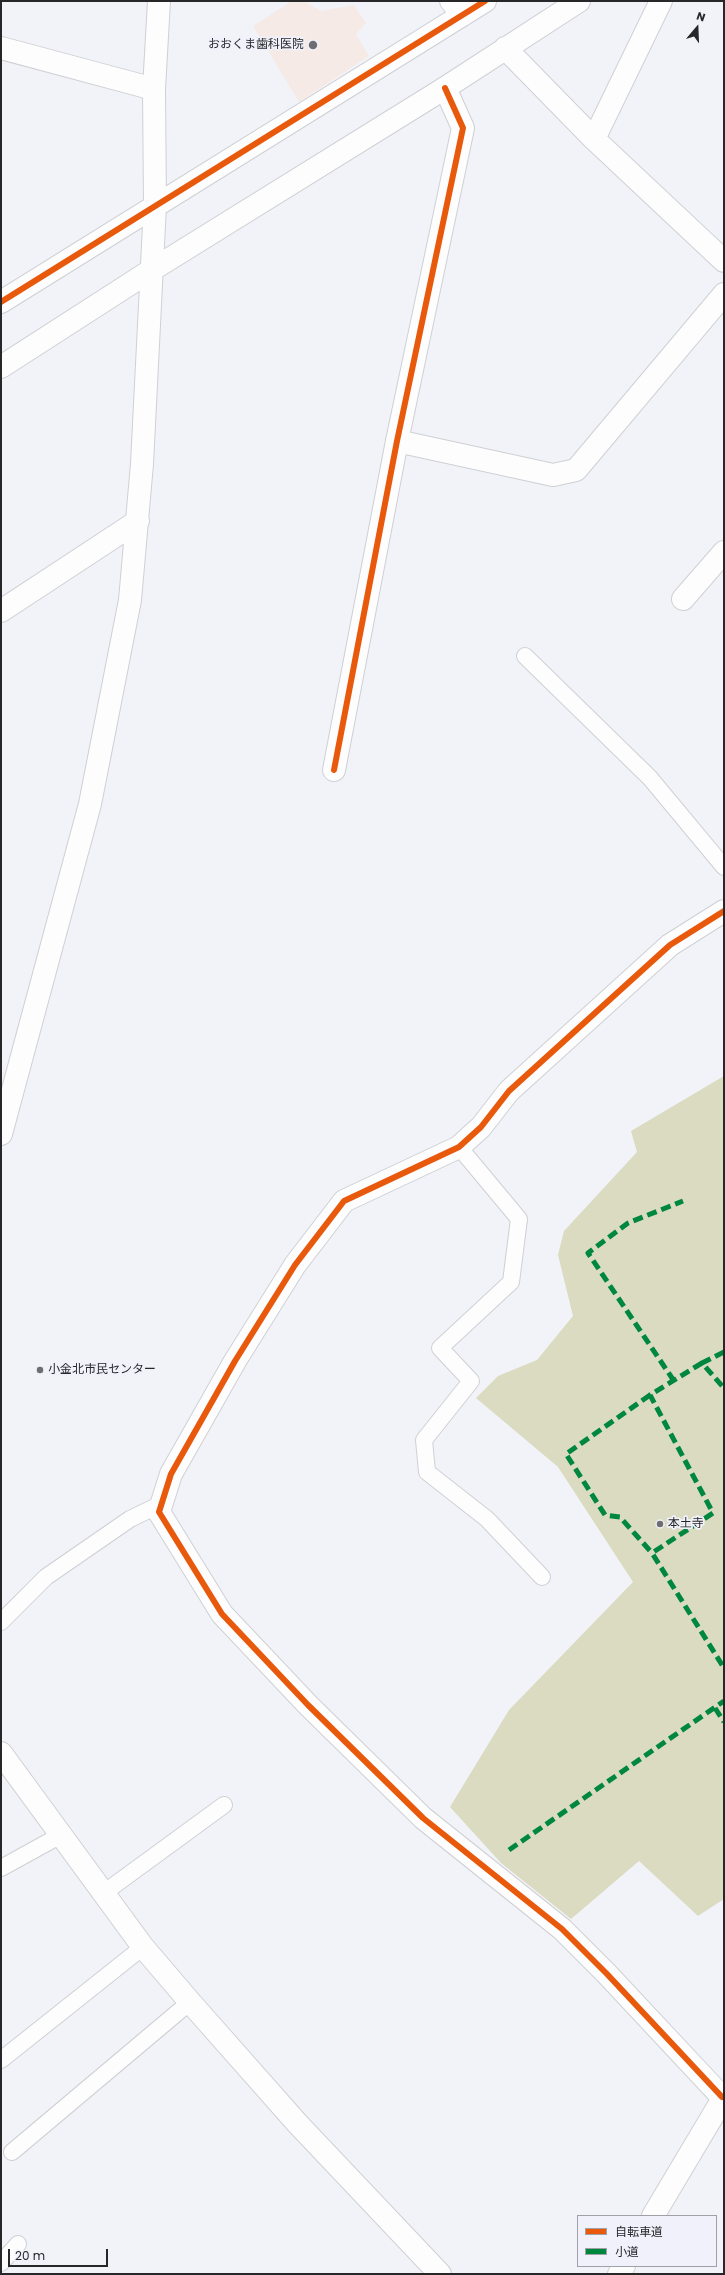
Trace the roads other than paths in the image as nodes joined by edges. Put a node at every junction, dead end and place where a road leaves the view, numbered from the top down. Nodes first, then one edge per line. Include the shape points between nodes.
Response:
1 (159, 1) edge
2 (485, 1) edge
3 (579, 1) edge
4 (661, 1) edge
5 (457, 8) edge
6 (1, 48) edge
7 (505, 48) junction
8 (445, 88) junction
9 (154, 89) junction
10 (594, 139) junction
11 (154, 205) junction
12 (724, 261) edge
13 (150, 271) junction
14 (724, 294) edge
15 (1, 302) edge
16 (1, 367) edge
17 (397, 441) junction
18 (138, 521) junction
19 (724, 552) edge
20 (683, 598) dead end
21 (1, 610) edge
22 (526, 656) dead end
23 (334, 770) dead end
24 (724, 867) edge
25 (724, 911) edge
26 (1, 1134) edge
27 (459, 1147) junction
28 (161, 1504) junction
29 (542, 1576) dead end
30 (1, 1622) edge
31 (1, 1753) edge
32 (224, 1805) dead end
33 (61, 1835) junction
34 (1, 1868) edge
35 (105, 1892) junction
36 (144, 1947) junction
37 (190, 2002) junction
38 (1, 2060) edge
39 (723, 2097) edge
40 (12, 2152) dead end
41 (654, 2215) edge
42 (18, 2244) dead end
43 (1, 2263) edge
44 (440, 2274) edge

1 - 9 street
2 - 5 street
3 - 7 street
4 - 10 street
5 - 11 street
6 - 9 street
7 - 8 street
7 - 10 street
8 - 13 street
8 - 17 street via 463,128
9 - 11 street
10 - 12 street
11 - 13 street
11 - 15 street
13 - 16 street
13 - 18 street
14 - 17 street via 576,470 553,475
17 - 23 street
18 - 21 street
18 - 26 street via 130,600 90,804
19 - 20 street
22 - 24 lane via 650,778
25 - 27 street via 664,950 509,1091 481,1127
27 - 28 street via 344,1201 296,1265 235,1361 171,1474
27 - 29 lane via 518,1219 511,1282 440,1348 471,1381 424,1440 427,1472 487,1519
28 - 30 lane via 130,1519 46,1577
28 - 39 street via 158,1512 222,1614 308,1705 423,1818 562,1929
31 - 33 street
32 - 35 lane
33 - 34 lane
33 - 35 street
35 - 36 street
36 - 37 street
36 - 38 lane
37 - 40 lane
37 - 44 street via 297,2123
39 - 41 street via 711,2122
42 - 43 lane

